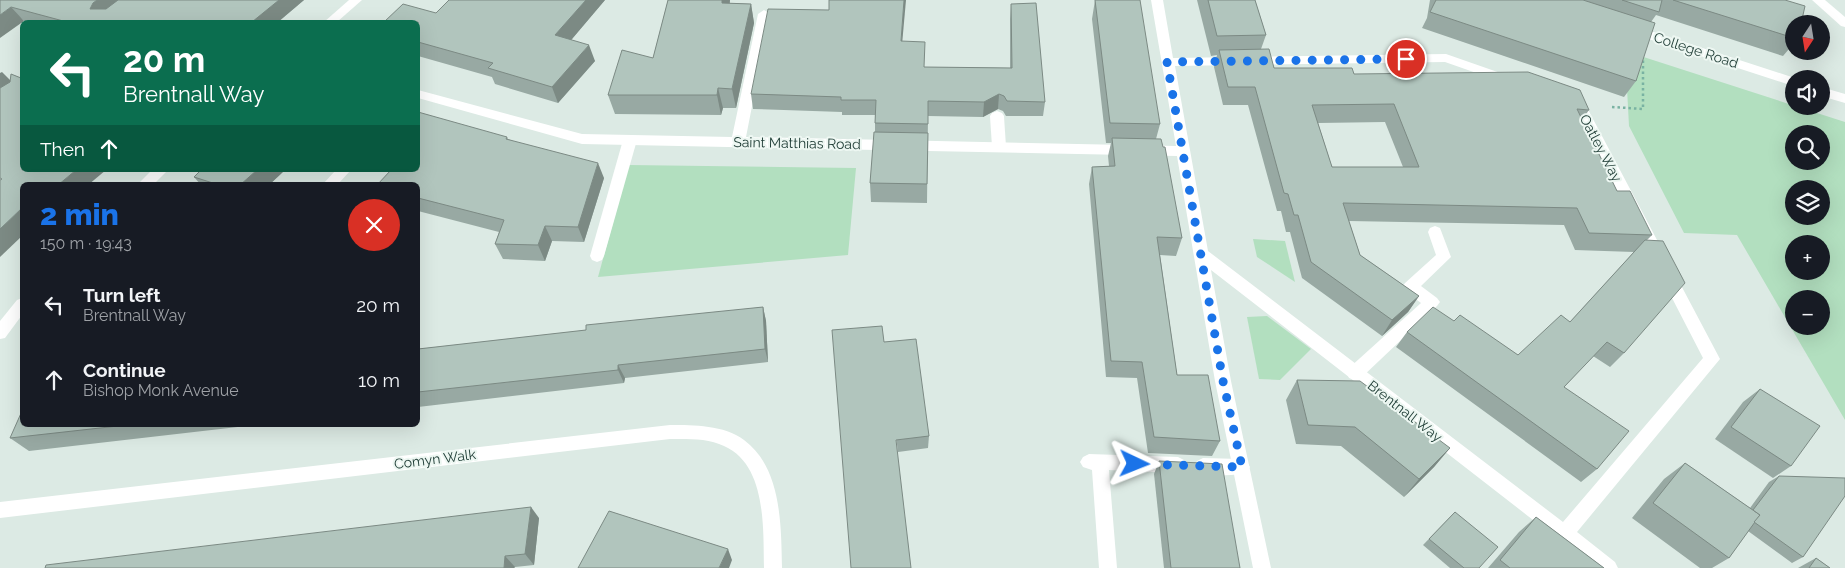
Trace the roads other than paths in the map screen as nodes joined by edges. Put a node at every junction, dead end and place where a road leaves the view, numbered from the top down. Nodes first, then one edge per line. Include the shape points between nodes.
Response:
1 (356, 0) edge
2 (1157, 0) edge
3 (1818, 0) edge
4 (764, 14) dead end
5 (332, 20) edge
6 (1845, 23) edge
7 (1614, 24) edge
8 (1167, 62) junction
9 (1785, 79) edge
10 (1517, 83) edge
11 (1830, 94) edge
12 (420, 96) edge
13 (1561, 99) edge
14 (1845, 99) edge
15 (997, 116) dead end
16 (630, 140) junction
17 (738, 142) junction
18 (1000, 147) junction
19 (1183, 151) junction
20 (159, 172) edge
21 (342, 172) edge
22 (147, 182) edge
23 (332, 182) edge
24 (1435, 232) dead end
25 (1201, 254) junction
26 (597, 256) dead end
27 (20, 307) edge
28 (0, 333) edge
29 (1355, 373) junction
30 (1242, 467) junction
31 (0, 510) edge
32 (1564, 534) junction
33 (774, 568) edge
34 (1108, 568) edge
35 (1262, 568) edge
36 (1609, 568) edge

1 - 5 street
2 - 8 street
3 - 6 street
4 - 17 street
7 - 9 street, College Road
8 - 10 street via 1446,58
8 - 19 street
11 - 14 street
12 - 16 street, Saint Matthias Road via 582,139
13 - 32 street, Oatley Way via 1579,105 1712,359
15 - 18 street
16 - 17 street, Saint Matthias Road
16 - 26 street
17 - 18 street, Saint Matthias Road
18 - 19 street, Saint Matthias Road
19 - 25 street
20 - 22 street
21 - 23 street
24 - 29 street via 1444,257 1410,287 1432,302
25 - 29 street, Brentnall Way
25 - 30 street
27 - 28 street
29 - 32 street, Brentnall Way
30 - 34 street via 1095,462
30 - 35 street
31 - 33 street, Comyn Walk via 686,432 718,436 738,445 752,461 768,500
32 - 36 street, Brentnall Way

